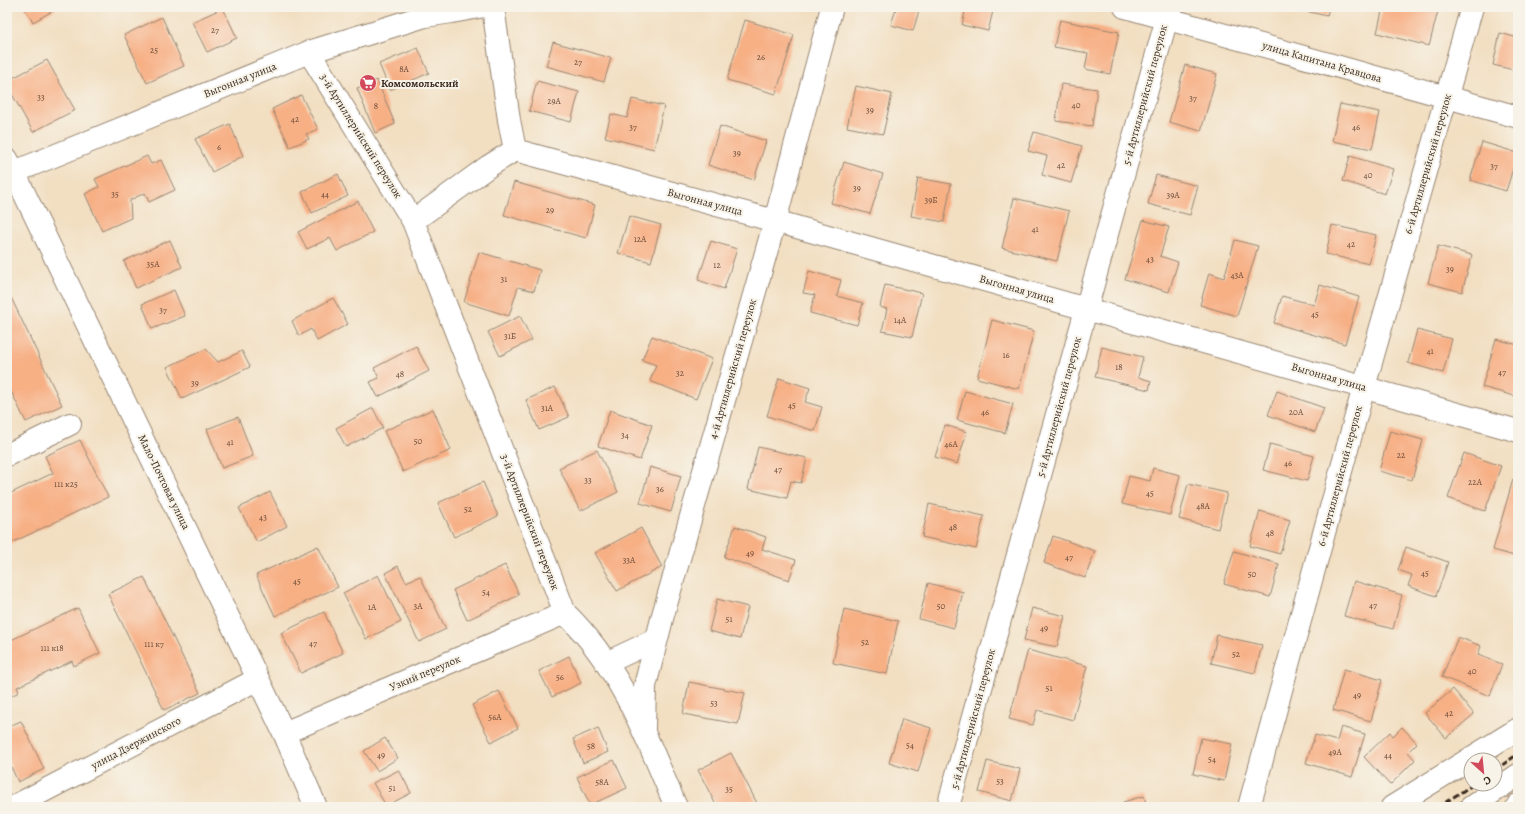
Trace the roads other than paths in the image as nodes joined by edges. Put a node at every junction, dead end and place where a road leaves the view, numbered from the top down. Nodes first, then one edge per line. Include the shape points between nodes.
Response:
1 (479, 7) edge
2 (492, 7) edge
3 (832, 7) edge
4 (1125, 7) edge
5 (1472, 7) edge
6 (1168, 13) edge
7 (309, 52) junction
8 (1447, 97) junction
9 (1518, 117) edge
10 (515, 150) junction
11 (9, 169) edge
12 (413, 221) junction
13 (774, 221) junction
14 (1086, 309) junction
15 (1364, 387) junction
16 (70, 424) dead end
17 (1518, 431) edge
18 (7, 455) edge
19 (565, 613) junction
20 (657, 639) junction
21 (606, 663) junction
22 (258, 679) junction
23 (1518, 729) edge
24 (644, 732) junction
25 (284, 734) junction
26 (1518, 775) edge
27 (13, 807) edge
28 (316, 807) edge
29 (676, 807) edge
30 (948, 807) edge
31 (1249, 807) edge
32 (1392, 807) edge
33 (1471, 807) edge

1 - 7 street, Выгонная улица via 425,16
2 - 10 street
3 - 13 street, 4-й Артиллерийский переулок
4 - 6 street, улица Капитана Кравцова
5 - 8 street, 6-й Артиллерийский переулок
6 - 8 street, улица Капитана Кравцова
6 - 14 street, 5-й Артиллерийский переулок
7 - 11 street, Выгонная улица
7 - 12 street, 3-й Артиллерийский переулок
8 - 9 street, улица Капитана Кравцова
8 - 15 street, 6-й Артиллерийский переулок
10 - 12 street
10 - 13 street, Выгонная улица
11 - 22 street, Мало-Почтовая улица
12 - 19 street, 3-й Артиллерийский переулок
13 - 14 street, Выгонная улица
13 - 20 street, 4-й Артиллерийский переулок
14 - 15 street, Выгонная улица
14 - 30 street, 5-й Артиллерийский переулок
15 - 17 street, Выгонная улица
15 - 31 street, 6-й Артиллерийский переулок
16 - 18 street
19 - 21 street, 3-й Артиллерийский переулок via 582,629
19 - 25 street, Узкий переулок
20 - 21 street
20 - 24 street, 4-й Артиллерийский переулок via 645,686
21 - 24 street, 3-й Артиллерийский переулок
22 - 25 street, Мало-Почтовая улица
22 - 27 street, улица Дзержинского
23 - 32 street
24 - 29 street, 3-й Артиллерийский переулок
25 - 28 street, Мало-Почтовая улица
26 - 33 street

